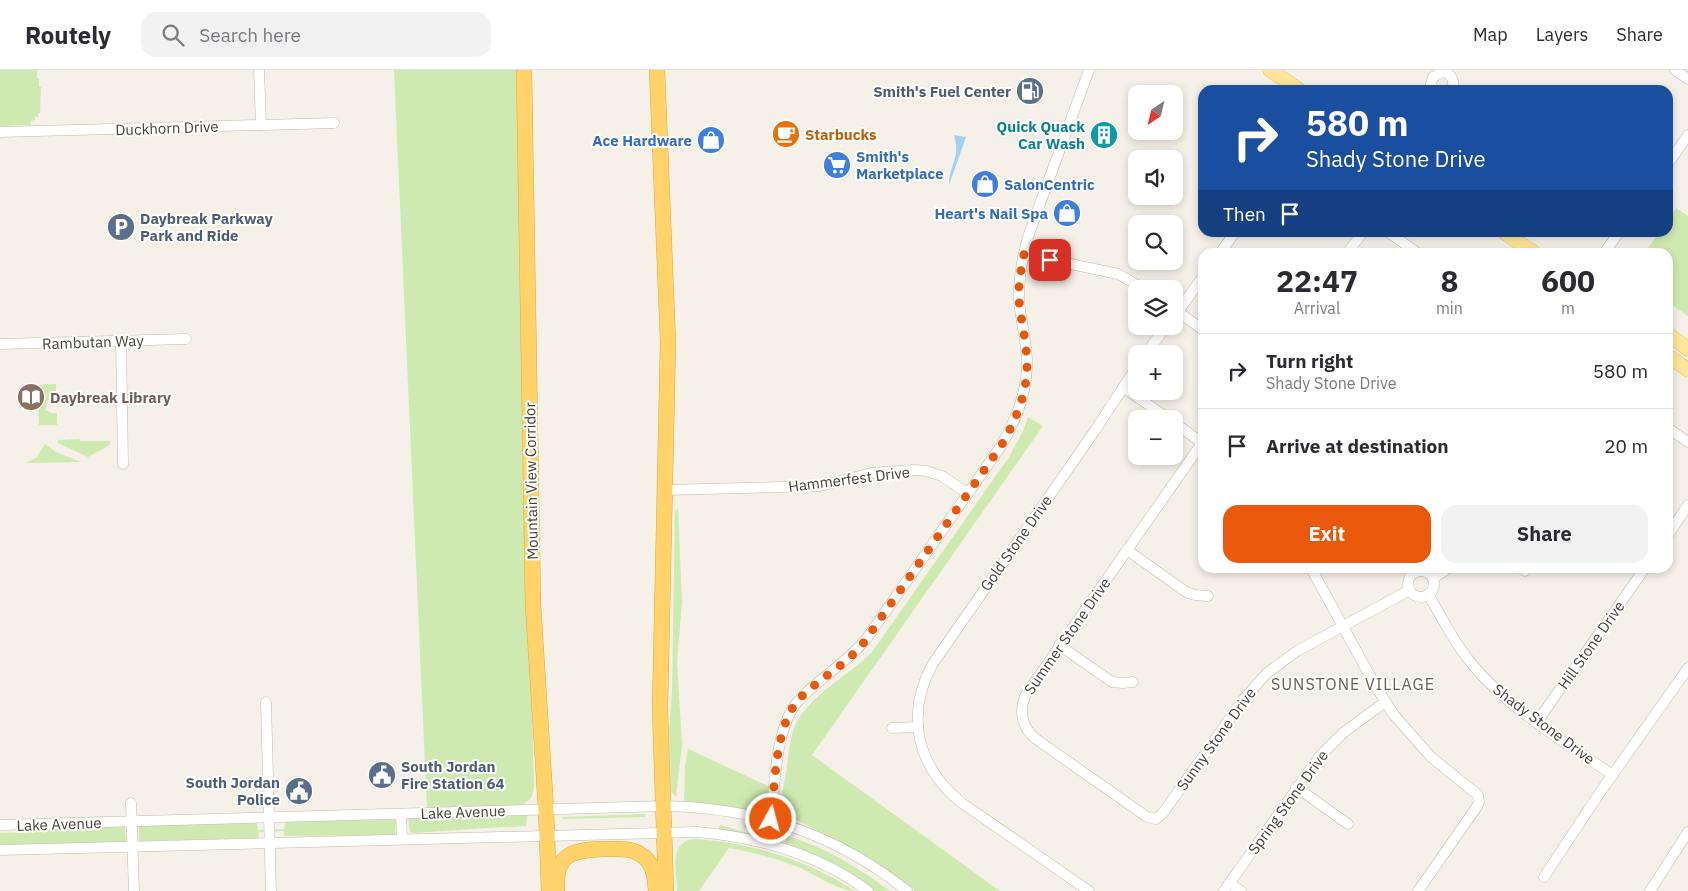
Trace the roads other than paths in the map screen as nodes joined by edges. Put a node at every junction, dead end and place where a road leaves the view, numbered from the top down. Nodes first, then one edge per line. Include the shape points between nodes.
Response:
1 (259, 70) edge
2 (524, 70) edge
3 (657, 70) edge
4 (1089, 70) edge
5 (1270, 70) edge
6 (1675, 70) edge
7 (1443, 71) edge
8 (1688, 80) edge
9 (1292, 85) edge
10 (1432, 85) edge
11 (1455, 85) edge
12 (334, 123) dead end
13 (261, 125) junction
14 (0, 132) edge
15 (1688, 135) edge
16 (1673, 157) edge
17 (1232, 237) edge
18 (1359, 237) edge
19 (1395, 237) edge
20 (1511, 237) edge
21 (1616, 237) edge
22 (1224, 248) edge
23 (1351, 248) edge
24 (1410, 248) edge
25 (1527, 248) edge
26 (1608, 248) edge
27 (1024, 254) junction
28 (1128, 280) edge
29 (1198, 283) edge
30 (1183, 303) edge
31 (1183, 318) edge
32 (1198, 327) edge
33 (1673, 338) edge
34 (186, 340) dead end
35 (121, 341) junction
36 (0, 344) edge
37 (1688, 349) edge
38 (1673, 352) edge
39 (1673, 360) edge
40 (1688, 363) edge
41 (1688, 370) edge
42 (1128, 380) edge
43 (1123, 387) junction
44 (1156, 410) edge
45 (1183, 429) edge
46 (1673, 432) edge
47 (1198, 440) edge
48 (1688, 442) edge
49 (1198, 449) edge
50 (123, 464) dead end
51 (664, 490) junction
52 (967, 494) junction
53 (1688, 506) edge
54 (1673, 528) edge
55 (1127, 550) junction
56 (1314, 573) edge
57 (1412, 573) edge
58 (1428, 573) edge
59 (1441, 573) edge
60 (1641, 573) edge
61 (1433, 578) junction
62 (1410, 590) junction
63 (1428, 594) junction
64 (1208, 596) dead end
65 (1343, 626) junction
66 (1060, 645) junction
67 (1687, 673) edge
68 (1133, 682) dead end
69 (266, 702) dead end
70 (1385, 702) junction
71 (1537, 722) junction
72 (918, 727) junction
73 (892, 728) dead end
74 (1613, 775) junction
75 (1296, 787) junction
76 (131, 803) dead end
77 (664, 806) junction
78 (546, 810) junction
79 (402, 814) junction
80 (269, 818) junction
81 (1156, 818) joint
82 (771, 819) junction
83 (132, 822) junction
84 (1348, 824) dead end
85 (0, 826) edge
86 (664, 832) junction
87 (1688, 832) edge
88 (546, 836) junction
89 (402, 839) junction
90 (269, 842) junction
91 (132, 846) junction
92 (0, 850) edge
93 (1544, 877) dead end
94 (1227, 887) edge
95 (134, 891) edge
96 (271, 891) edge
97 (549, 891) edge
98 (557, 891) edge
99 (656, 891) edge
100 (666, 891) edge
101 (868, 891) edge
102 (907, 891) edge
103 (1089, 891) edge
104 (1241, 891) edge
105 (1418, 891) edge
106 (1650, 891) edge

1 - 13 street
2 - 78 highway, Mountain View Corridor via 533,604
3 - 51 highway via 668,342
4 - 27 street
5 - 9 main road
6 - 8 street
7 - 10 street via 1433,77
7 - 11 street via 1452,76
12 - 13 street, Duckhorn Drive
13 - 14 street, Duckhorn Drive
15 - 16 street
17 - 22 street
18 - 23 street
19 - 24 street
20 - 25 main road
21 - 26 street
27 - 28 street via 1118,274
27 - 52 street via 1019,299 1027,352 1025,384 1013,425
29 - 30 street
31 - 32 street
33 - 37 main road
34 - 35 street, Rambutan Way
35 - 36 street, Rambutan Way
35 - 50 street
38 - 40 main road
39 - 41 main road
42 - 43 street, Gold Stone Drive
43 - 44 street
43 - 72 street, Gold Stone Drive via 932,665 920,693
45 - 47 street
46 - 48 street
49 - 55 street, Summer Stone Drive
51 - 52 street, Hammerfest Drive via 820,486 872,473 914,470 942,476
51 - 77 highway via 660,708
52 - 82 street via 862,645 804,694 792,709 783,729
53 - 54 street
55 - 64 street via 1186,592
55 - 66 street, Summer Stone Drive
56 - 65 street
57 - 62 street via 1408,582
58 - 61 street
59 - 61 street
60 - 71 street, Hill Stone Drive
61 - 63 street via 1434,586
62 - 63 street via 1420,596
62 - 65 street, Sunny Stone Drive
63 - 71 street, Shady Stone Drive via 1450,634 1473,665 1504,697
65 - 70 street
65 - 81 street, Sunny Stone Drive via 1286,658 1259,681 1163,813
66 - 68 street via 1112,682
66 - 81 street, Summer Stone Drive via 1025,696 1022,713 1026,728 1036,739 1149,818
67 - 74 street
69 - 80 street
70 - 75 street, Spring Stone Drive via 1331,744
70 - 105 street via 1422,748 1479,798 1476,808
71 - 74 street, Shady Stone Drive
72 - 73 street
72 - 103 street, Gold Stone Drive via 928,764 946,789
74 - 93 street
75 - 84 street
75 - 94 street, Spring Stone Drive
76 - 83 street
77 - 78 street, Lake Avenue
77 - 82 street, Lake Avenue via 716,808
77 - 86 highway
78 - 79 street, Lake Avenue
78 - 88 highway, Mountain View Corridor
79 - 80 street, Lake Avenue
79 - 89 street
80 - 83 street, Lake Avenue
80 - 90 street
82 - 102 street, Lake Avenue via 851,853
83 - 85 street, Lake Avenue
83 - 91 street
86 - 88 street, Lake Avenue
86 - 100 highway
86 - 101 street, Lake Avenue via 711,833 766,844 817,862
87 - 106 street
88 - 89 street, Lake Avenue
88 - 97 highway, Mountain View Corridor
89 - 90 street, Lake Avenue
90 - 91 street, Lake Avenue
90 - 96 street
91 - 92 street, Lake Avenue
91 - 95 street
94 - 104 street
98 - 99 highway via 558,869 572,853 626,849 636,851 648,860

